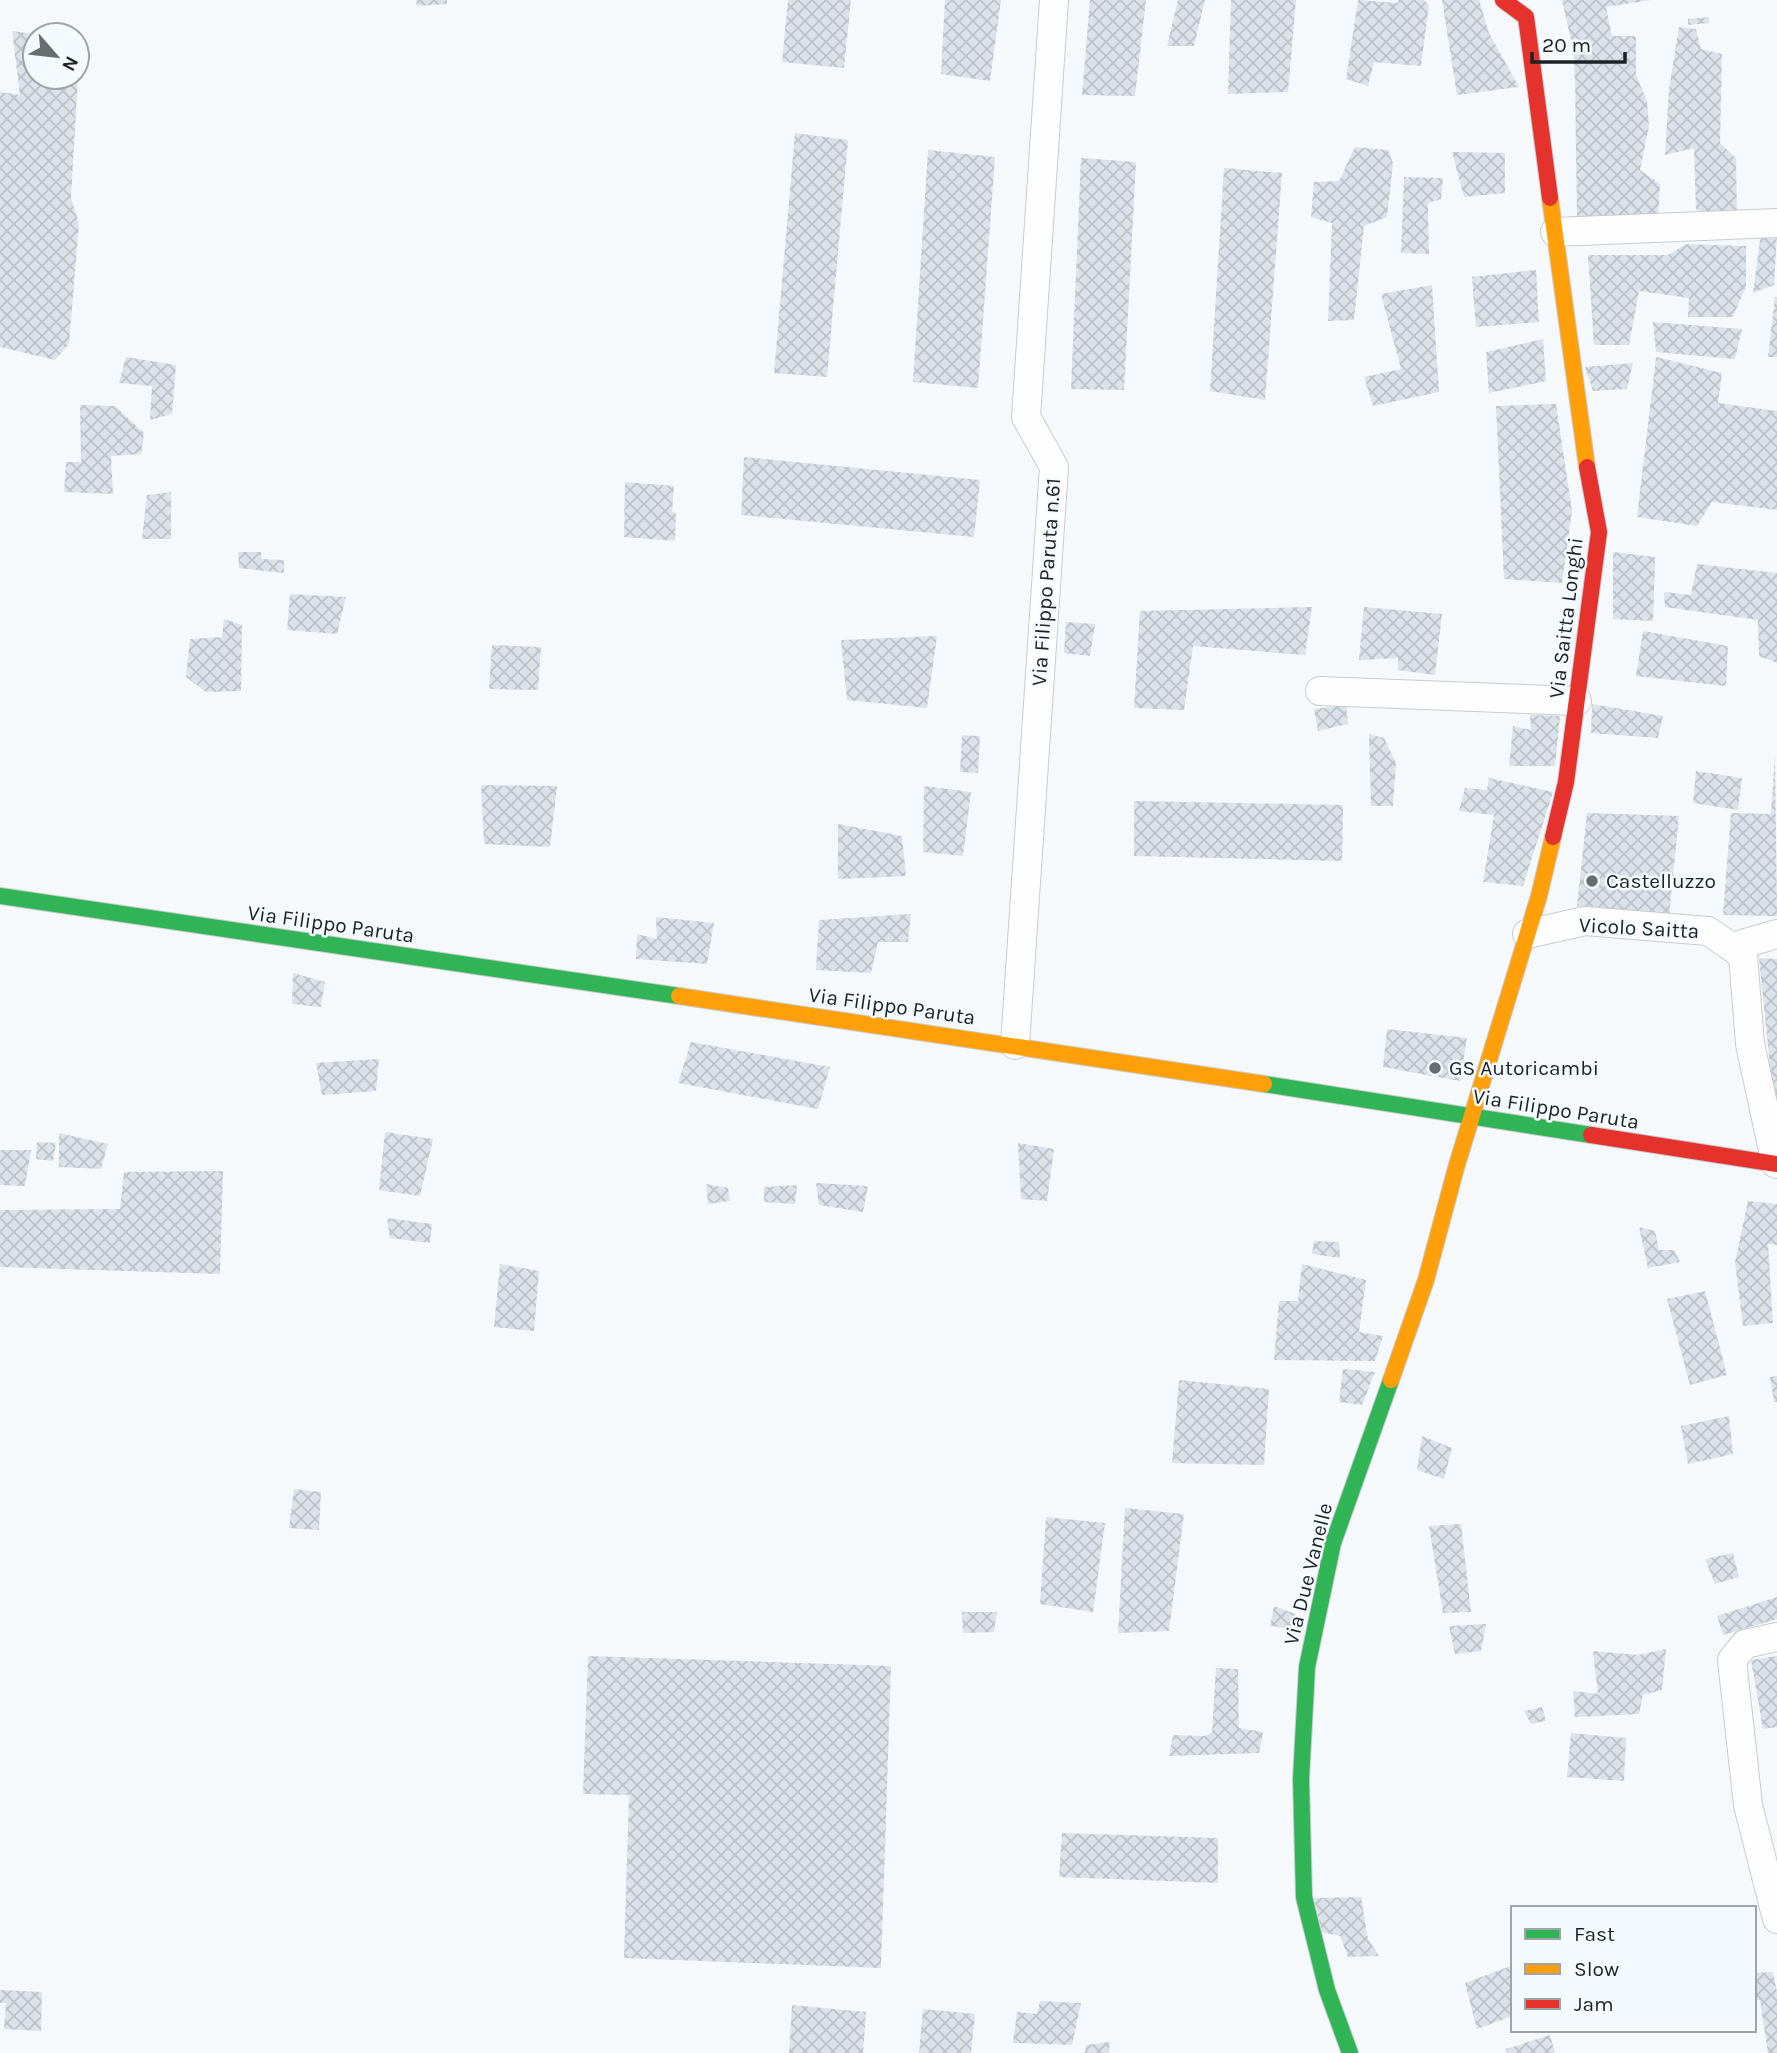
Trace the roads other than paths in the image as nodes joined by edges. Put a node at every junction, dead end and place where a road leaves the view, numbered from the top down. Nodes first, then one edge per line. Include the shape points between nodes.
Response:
1 (1054, 0) edge
2 (1503, 0) edge
3 (1777, 223) edge
4 (1555, 232) junction
5 (1320, 691) dead end
6 (1577, 701) junction
7 (0, 896) edge
8 (1527, 934) junction
9 (1777, 934) edge
10 (1732, 947) junction
11 (1015, 1045) junction
12 (1473, 1118) junction
13 (1777, 1164) edge
14 (1777, 1637) edge
15 (1777, 1919) edge
16 (1350, 2053) edge

1 - 11 street, Via Filippo Paruta n.61 via 1026,417 1054,467
2 - 4 street, Via Saitta Longhi via 1526,16
3 - 4 street
4 - 6 street, Via Saitta Longhi via 1582,442 1599,532
5 - 6 street
6 - 8 street, Via Saitta Longhi via 1566,782
7 - 11 street, Via Filippo Paruta
8 - 10 street, Vicolo Saitta via 1585,921 1708,931
8 - 12 street, Via Saitta Longhi
9 - 10 street
10 - 13 street via 1743,955 1749,1044
11 - 12 street, Via Filippo Paruta
12 - 13 street, Via Filippo Paruta
12 - 16 street, Via Due Vanelle via 1426,1280 1333,1543 1307,1667 1301,1779 1304,1897 1327,1990
14 - 15 street via 1745,1644 1732,1660 1748,1805

